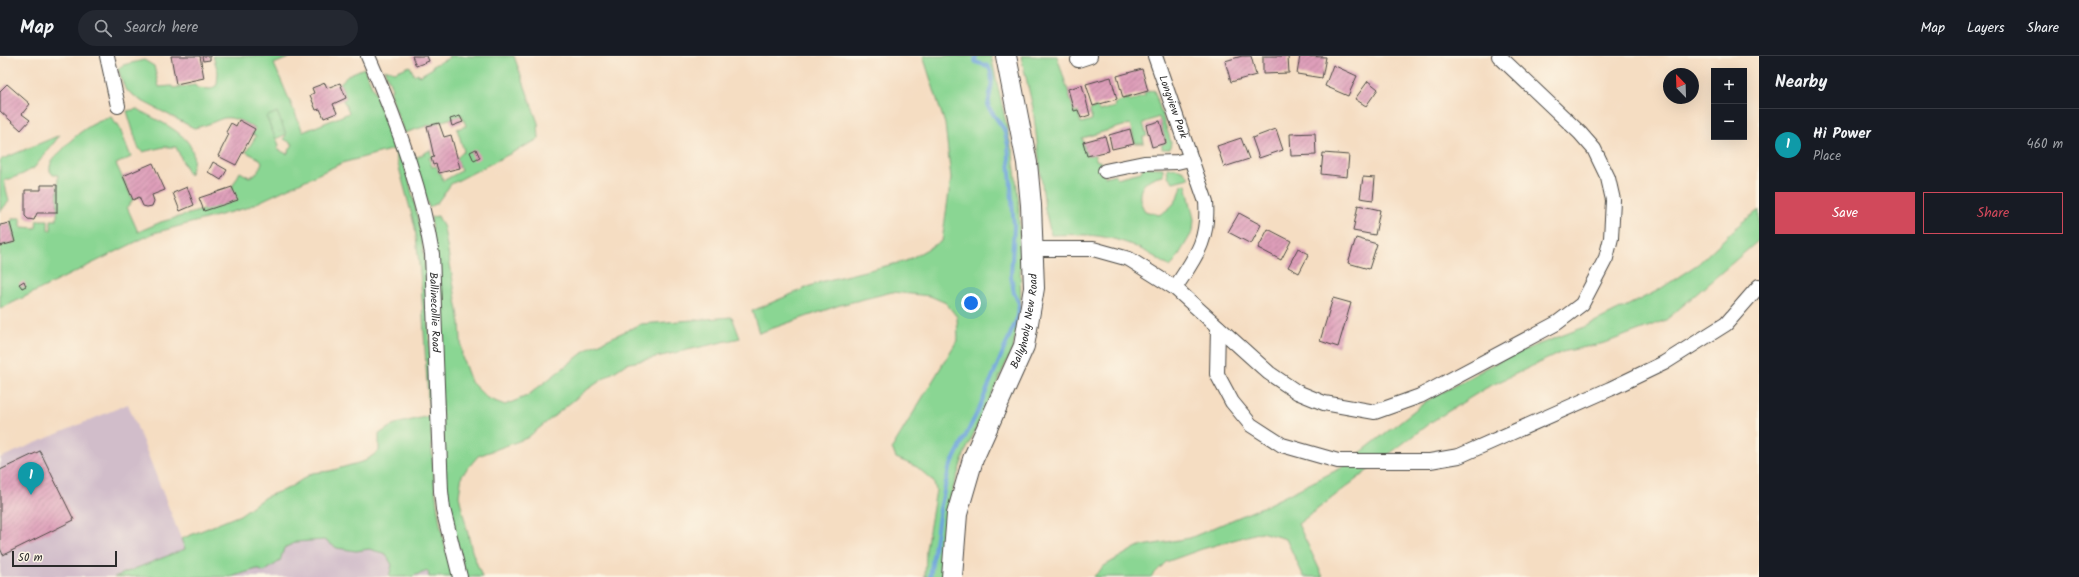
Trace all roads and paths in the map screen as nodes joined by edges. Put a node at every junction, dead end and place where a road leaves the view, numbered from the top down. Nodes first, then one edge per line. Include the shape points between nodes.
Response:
1 (107, 56) edge
2 (368, 56) edge
3 (1006, 56) edge
4 (1155, 56) edge
5 (1499, 56) edge
6 (118, 106) dead end
7 (1190, 159) junction
8 (1105, 171) dead end
9 (1033, 249) junction
10 (1759, 286) edge
11 (1175, 288) junction
12 (1218, 327) junction
13 (460, 577) edge
14 (952, 577) edge

1 - 6 street
2 - 13 street, Ballinecollie Road via 411,168 432,254 441,491
3 - 9 main road, Ballyhooly New Road via 1027,163 1032,205
4 - 7 street, Longview Park
5 - 12 street via 1580,133 1594,149 1608,178 1613,200 1611,238 1606,258 1582,304 1557,323 1420,396 1375,412 1324,403 1297,392 1269,373
7 - 8 street via 1144,163
7 - 11 street, Longview Park via 1206,202 1206,230 1195,257
9 - 11 street via 1093,249 1112,253 1144,267
9 - 14 main road, Ballyhooly New Road via 1034,288 1024,346 973,459 957,514
10 - 12 street via 1726,324 1664,363 1459,456 1430,461 1338,461 1282,445 1251,425 1232,402 1217,374
11 - 12 street

